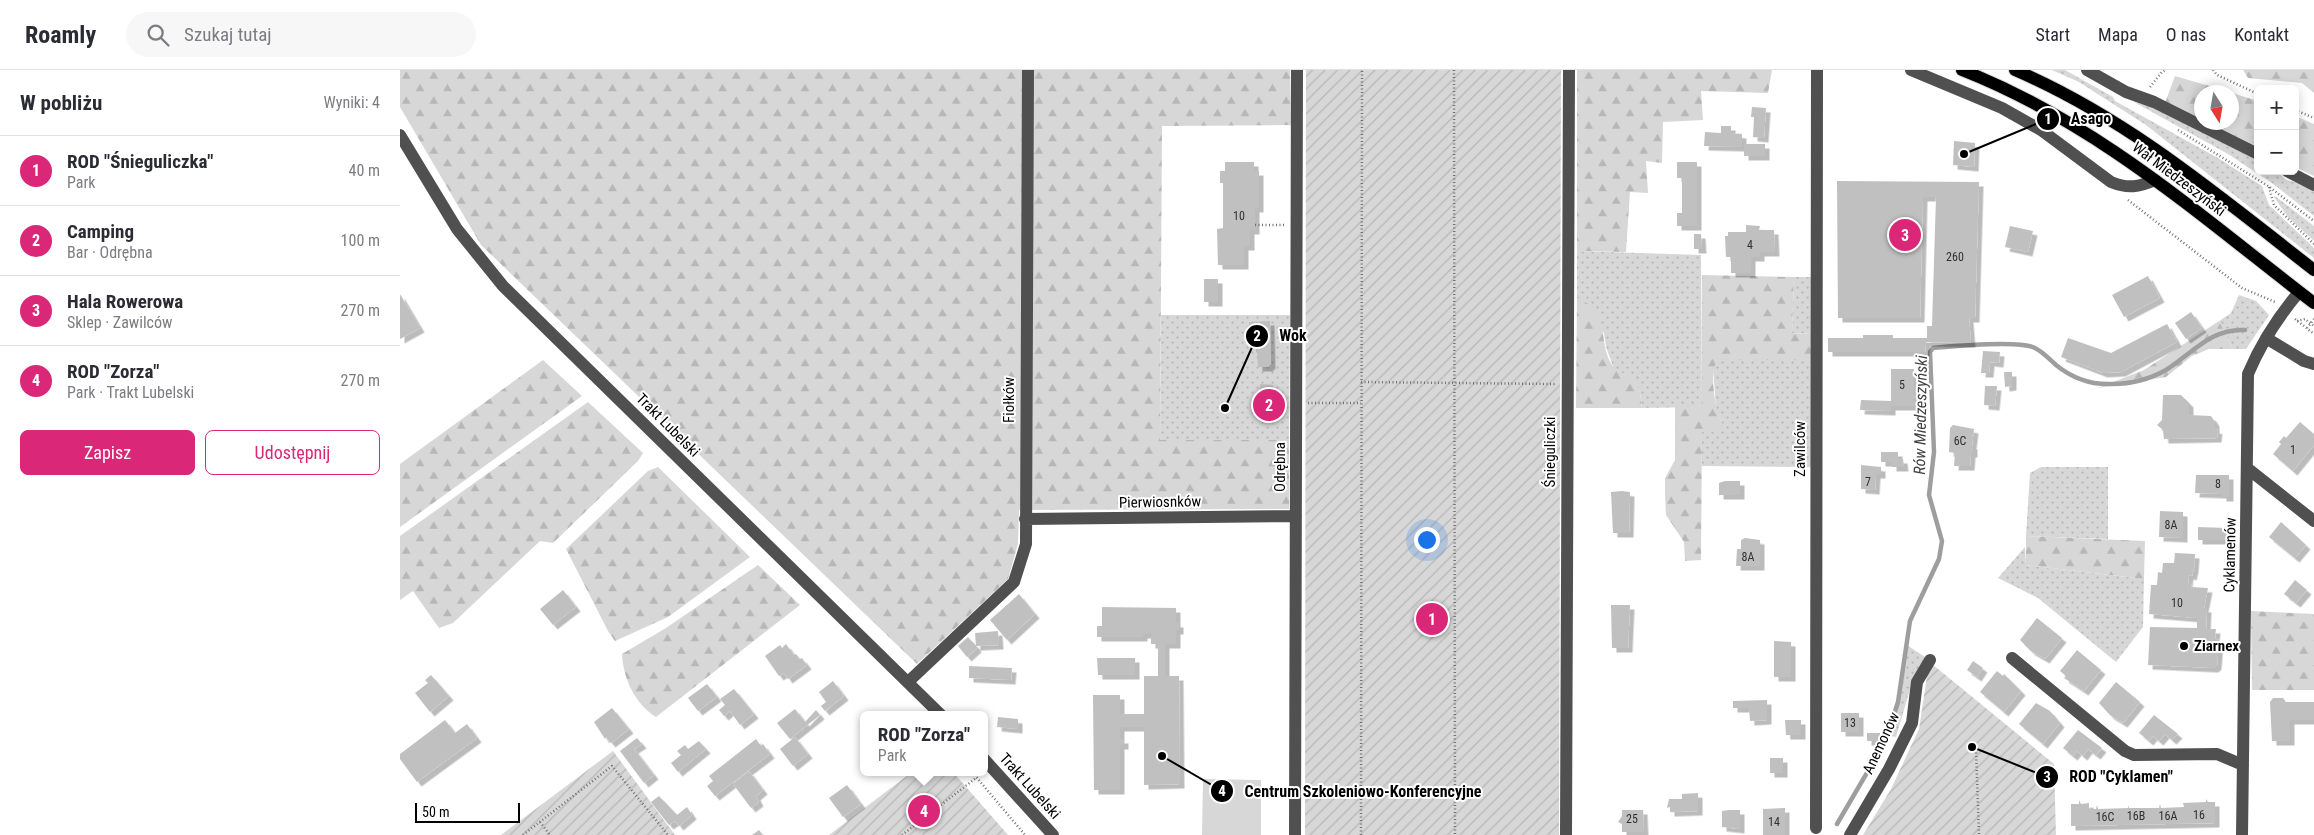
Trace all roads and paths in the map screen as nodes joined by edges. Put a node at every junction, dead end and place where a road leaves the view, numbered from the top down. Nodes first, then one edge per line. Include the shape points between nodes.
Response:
1 (1028, 70) edge
2 (1297, 70) edge
3 (1362, 70) edge
4 (1454, 70) edge
5 (1568, 70) edge
6 (1817, 70) edge
7 (1911, 70) edge
8 (1962, 70) edge
9 (2016, 70) edge
10 (2087, 70) edge
11 (2165, 70) edge
12 (2213, 70) edge
13 (2254, 92) edge
14 (2141, 98) junction
15 (2299, 112) edge
16 (2314, 118) edge
17 (2175, 128) dead end
18 (400, 136) edge
19 (2254, 152) edge
20 (2295, 175) edge
21 (2155, 180) junction
22 (2314, 185) edge
23 (2268, 186) junction
24 (2314, 220) edge
25 (1291, 224) dead end
26 (1255, 225) dead end
27 (2314, 244) edge
28 (2314, 270) edge
29 (2299, 292) junction
30 (2314, 303) edge
31 (2314, 319) edge
32 (2289, 323) dead end
33 (2312, 324) edge
34 (2307, 328) dead end
35 (2266, 338) junction
36 (2314, 364) edge
37 (1361, 382) junction
38 (1454, 383) junction
39 (1560, 384) dead end
40 (1306, 402) dead end
41 (1361, 403) junction
42 (2248, 468) junction
43 (1296, 516) junction
44 (1025, 519) junction
45 (2314, 521) edge
46 (2012, 658) dead end
47 (1930, 660) dead end
48 (908, 682) junction
49 (937, 711) edge
50 (1976, 749) dead end
51 (988, 763) edge
52 (2243, 765) junction
53 (976, 778) joint
54 (540, 822) junction
55 (1816, 828) dead end
56 (523, 835) edge
57 (550, 835) edge
58 (668, 835) edge
59 (903, 835) edge
60 (1025, 835) edge
61 (1053, 835) edge
62 (1295, 835) edge
63 (1361, 835) edge
64 (1455, 835) edge
65 (1566, 835) edge
66 (1850, 835) edge
67 (1979, 835) edge
68 (2242, 835) edge

1 - 44 street, Fiołków
2 - 43 street, Odrębna
3 - 37 path
4 - 38 path
5 - 65 street, Śnieguliczki
6 - 55 street, Zawilców
7 - 21 street via 2002,108 2041,130 2111,182 2124,187 2140,186
8 - 21 main road, Wał Miedzeszyński via 2057,115
9 - 28 main road, Wał Miedzeszyński via 2081,101 2143,140
10 - 14 street
11 - 14 path
12 - 13 path
14 - 19 street
15 - 16 path
17 - 23 path
18 - 48 street, Trakt Lubelski via 457,229 503,286
20 - 22 street
21 - 29 main road, Wał Miedzeszyński
23 - 24 path
23 - 27 path via 2274,205
25 - 26 path
29 - 30 main road, Wał Miedzeszyński
29 - 35 street, Cyklamenów
31 - 33 path
32 - 33 path via 2305,319
33 - 34 path
35 - 36 street via 2304,362
35 - 42 street, Cyklamenów via 2248,374
37 - 38 path
37 - 41 path
38 - 39 path
38 - 64 path
40 - 41 path
41 - 63 path
42 - 45 street
42 - 52 street, Cyklamenów
43 - 44 street, Pierwiosnków
43 - 62 street, Odrębna
44 - 48 street, Fiołków via 1026,544 1014,582
46 - 52 street via 2125,751 2134,755 2216,754
47 - 66 street, Anemonów via 1917,682 1912,723
48 - 49 street, Trakt Lubelski
50 - 67 path
51 - 61 street, Trakt Lubelski
52 - 68 street, Cyklamenów
53 - 59 path
53 - 60 path
54 - 56 path
54 - 57 path
54 - 58 path via 612,766

